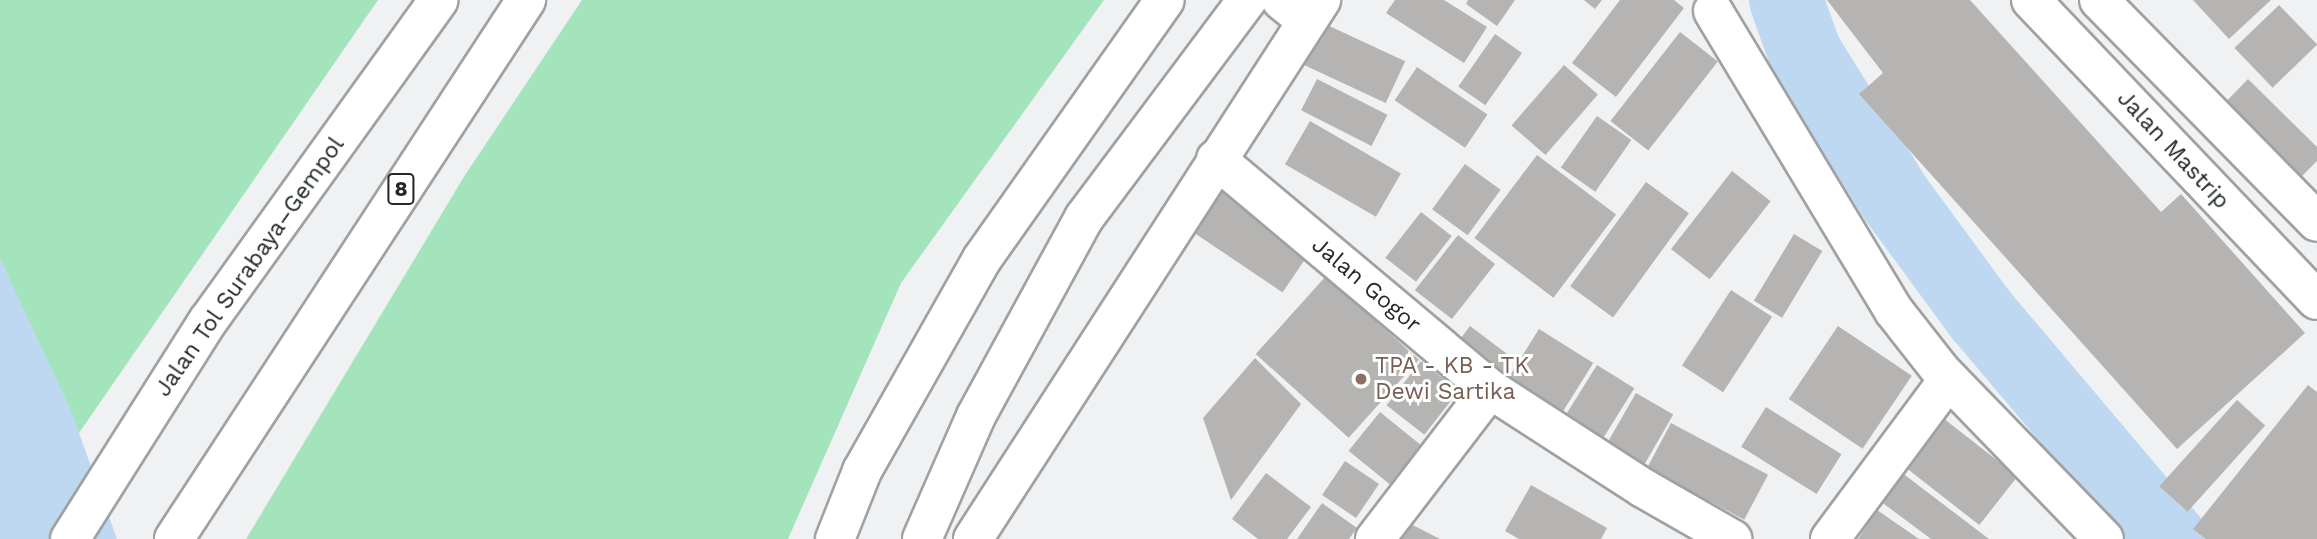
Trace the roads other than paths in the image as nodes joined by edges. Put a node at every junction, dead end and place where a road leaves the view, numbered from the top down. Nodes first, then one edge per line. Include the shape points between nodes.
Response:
1 (439, 0) edge
2 (526, 0) edge
3 (1165, 0) edge
4 (1247, 0) edge
5 (2031, 0) edge
6 (2099, 0) edge
7 (1303, 7) edge
8 (1713, 11) dead end
9 (1216, 159) junction
10 (2317, 222) edge
11 (2317, 300) edge
12 (1949, 380) junction
13 (1490, 389) junction
14 (70, 539) edge
15 (174, 539) edge
16 (835, 539) edge
17 (922, 539) edge
18 (973, 539) edge
19 (1376, 539) edge
20 (1732, 539) edge
21 (1830, 539) edge
22 (2104, 539) edge

1 - 14 main road, Jalan Tol Surabaya–Gempol via 208,321
2 - 15 main road, 8
3 - 16 main road via 982,259 862,471
4 - 17 main road via 1084,218 976,416
5 - 11 main road, Jalan Mastrip
6 - 10 main road
7 - 9 main road
8 - 12 main road via 1894,311
9 - 13 main road, Jalan Gogor
9 - 18 main road
12 - 21 main road
12 - 22 main road
13 - 19 main road
13 - 20 main road, Jalan Gogor via 1643,488

